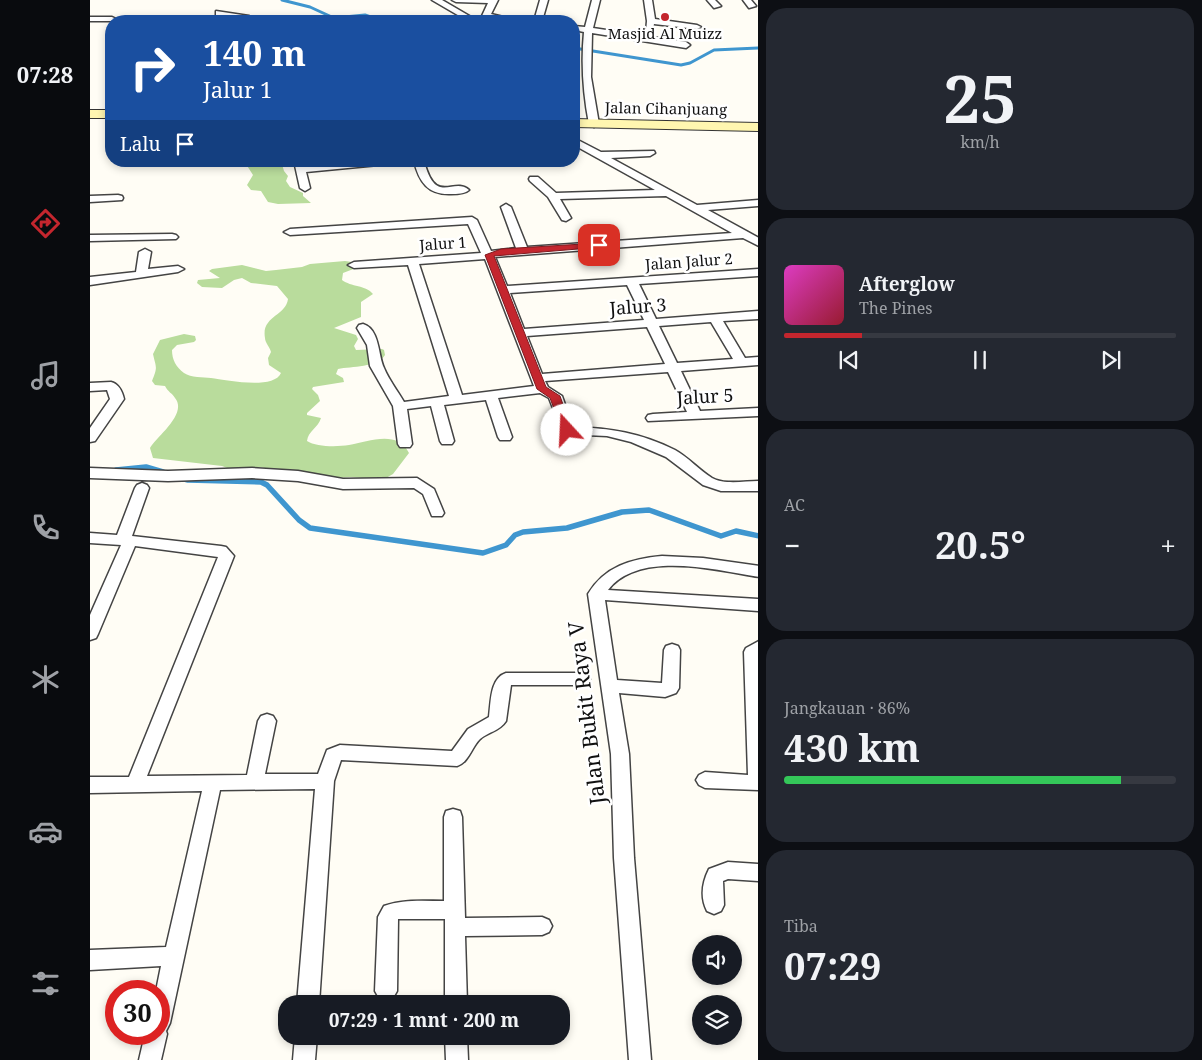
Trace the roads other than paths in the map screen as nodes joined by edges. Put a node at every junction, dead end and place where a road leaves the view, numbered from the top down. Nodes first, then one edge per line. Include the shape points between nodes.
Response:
1 (436, 0) edge
2 (456, 0) edge
3 (544, 0) edge
4 (596, 0) edge
5 (648, 0) edge
6 (493, 1) edge
7 (219, 13) dead end
8 (230, 15) edge
9 (463, 15) edge
10 (488, 15) edge
11 (540, 15) edge
12 (90, 19) edge
13 (105, 19) edge
14 (651, 21) junction
15 (697, 27) dead end
16 (580, 29) edge
17 (588, 30) junction
18 (647, 38) junction
19 (686, 45) dead end
20 (105, 113) edge
21 (90, 114) edge
22 (580, 123) edge
23 (594, 124) junction
24 (758, 127) edge
25 (580, 144) edge
26 (650, 153) dead end
27 (599, 155) junction
28 (300, 167) edge
29 (421, 167) edge
30 (534, 179) dead end
31 (305, 188) dead end
32 (464, 190) dead end
33 (668, 193) junction
34 (552, 195) junction
35 (118, 198) dead end
36 (90, 199) edge
37 (758, 203) edge
38 (506, 208) dead end
39 (696, 208) junction
40 (566, 218) dead end
41 (290, 232) dead end
42 (744, 235) junction
43 (172, 237) dead end
44 (90, 238) edge
45 (758, 243) edge
46 (523, 250) junction
47 (145, 252) dead end
48 (490, 255) junction
49 (412, 261) junction
50 (354, 266) dead end
51 (178, 269) dead end
52 (758, 272) edge
53 (143, 273) junction
54 (90, 281) edge
55 (632, 282) junction
56 (503, 290) junction
57 (758, 315) edge
58 (715, 319) junction
59 (652, 323) junction
60 (363, 328) dead end
61 (520, 333) junction
62 (758, 361) edge
63 (741, 362) junction
64 (674, 368) junction
65 (540, 383) junction
66 (90, 387) edge
67 (491, 396) junction
68 (457, 399) junction
69 (437, 402) junction
70 (400, 406) junction
71 (758, 412) edge
72 (696, 416) junction
73 (654, 418) dead end
74 (505, 437) dead end
75 (90, 438) edge
76 (447, 440) dead end
77 (405, 444) dead end
78 (90, 473) edge
79 (758, 486) edge
80 (142, 488) dead end
81 (437, 512) dead end
82 (90, 538) edge
83 (126, 540) junction
84 (758, 572) edge
85 (596, 594) junction
86 (758, 605) edge
87 (90, 634) edge
88 (758, 647) edge
89 (672, 650) dead end
90 (582, 679) dead end
91 (609, 686) junction
92 (267, 721) dead end
93 (325, 780) junction
94 (705, 780) dead end
95 (213, 782) junction
96 (256, 782) junction
97 (758, 783) edge
98 (135, 784) junction
99 (90, 785) edge
100 (453, 818) dead end
101 (758, 873) edge
102 (714, 905) dead end
103 (454, 918) junction
104 (542, 926) dead end
105 (174, 956) junction
106 (90, 960) edge
107 (169, 980) edge
108 (386, 991) dead end
109 (309, 995) edge
110 (456, 995) edge
111 (153, 1045) edge
112 (305, 1045) edge
113 (456, 1045) edge
114 (150, 1060) edge
115 (304, 1060) edge
116 (457, 1060) edge
117 (640, 1060) edge

1 - 9 street
2 - 6 street
3 - 11 street
4 - 17 street
5 - 14 street
6 - 10 street
7 - 8 street
12 - 13 street
14 - 15 street
14 - 18 street
16 - 17 street
17 - 18 street
17 - 23 street via 582,68
18 - 19 street
20 - 21 main road
22 - 23 main road, Jalan Cihanjuang
23 - 24 main road, Jalan Cihanjuang
25 - 27 street
26 - 27 street
27 - 33 street
28 - 31 street
29 - 32 street via 424,177 436,191
30 - 34 street
33 - 34 street
33 - 39 street
34 - 40 street
35 - 36 street
37 - 39 street
38 - 46 street
39 - 42 street
41 - 48 street via 472,220 483,248
42 - 45 street
42 - 46 street, Jalur 1
43 - 44 street
46 - 48 street, Jalur 1
47 - 53 street
48 - 49 street, Jalur 1
48 - 56 street
49 - 50 street, Jalur 1
49 - 68 street
51 - 53 street
52 - 55 street, Jalan Jalur 2
53 - 54 street via 136,277
55 - 56 street, Jalan Jalur 2
55 - 59 street
56 - 61 street
57 - 58 street, Jalur 3
58 - 59 street, Jalur 3
58 - 63 street
59 - 61 street, Jalur 3
59 - 64 street
60 - 70 street via 373,345 376,366
61 - 65 street
62 - 63 street
63 - 64 street
64 - 65 street
64 - 72 street
65 - 67 street
65 - 79 street via 555,396 568,431 607,432 636,439 671,454 708,482 721,486
66 - 75 street via 111,386 117,399
67 - 68 street
67 - 74 street
68 - 69 street
69 - 70 street
69 - 76 street
70 - 77 street
71 - 72 street, Jalur 5
72 - 73 street, Jalur 5
78 - 81 street via 168,476 252,473 298,476 343,484 417,483 429,492
80 - 83 street
82 - 83 street
83 - 87 street
83 - 98 street via 221,551 226,556
84 - 85 street via 656,560 633,565 612,576
85 - 86 street
85 - 91 street, Jalan Bukit Raya V
88 - 97 street via 752,652
89 - 91 street via 670,688
90 - 93 street via 506,679 497,721 474,734 457,759 340,752 333,755
91 - 117 street, Jalan Bukit Raya V via 620,754 624,858
92 - 96 street
93 - 96 street
93 - 109 street
94 - 97 street
95 - 96 street
95 - 98 street
95 - 105 street
98 - 99 street
100 - 103 street
101 - 102 street via 730,869 718,872 713,876 710,887
103 - 104 street
103 - 108 street via 400,910 391,912 388,917
103 - 110 street
105 - 106 street
105 - 107 street
111 - 114 street
112 - 115 street
113 - 116 street

